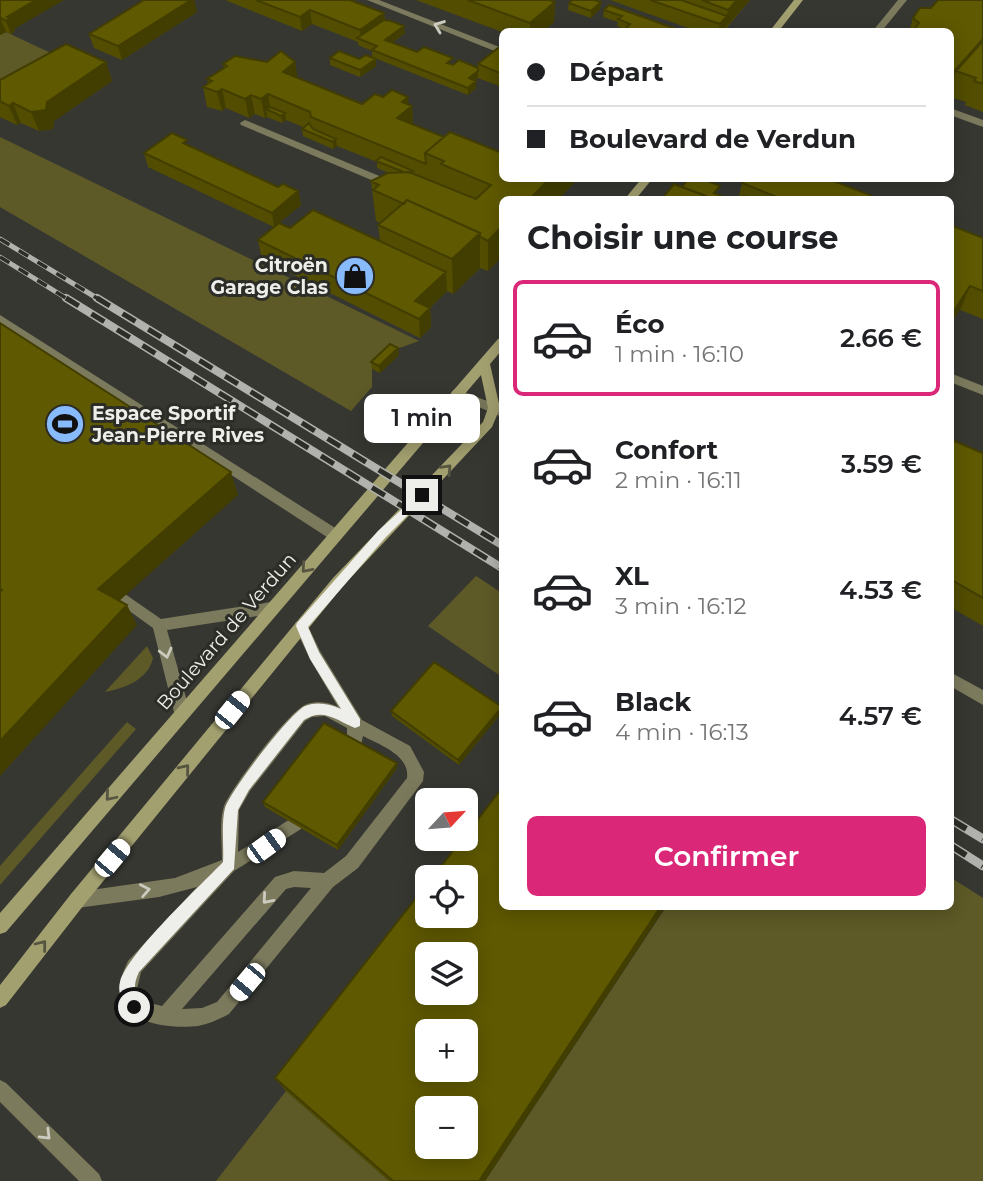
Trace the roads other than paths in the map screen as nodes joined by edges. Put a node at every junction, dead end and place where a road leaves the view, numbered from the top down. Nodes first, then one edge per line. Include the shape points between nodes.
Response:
1 (371, 0) edge
2 (799, 0) edge
3 (903, 0) edge
4 (775, 28) edge
5 (879, 28) edge
6 (499, 50) edge
7 (954, 113) edge
8 (245, 123) edge
9 (983, 124) edge
10 (645, 182) edge
11 (408, 192) edge
12 (632, 196) edge
13 (0, 318) edge
14 (499, 346) edge
15 (484, 363) junction
16 (954, 379) edge
17 (983, 391) edge
18 (457, 393) junction
19 (498, 410) edge
20 (335, 535) junction
21 (122, 598) edge
22 (271, 608) junction
23 (159, 625) junction
24 (301, 626) junction
25 (954, 680) edge
26 (983, 698) edge
27 (182, 712) junction
28 (355, 722) junction
29 (355, 745) edge
30 (295, 824) edge
31 (229, 864) junction
32 (327, 881) junction
33 (77, 900) junction
34 (0, 926) edge
35 (0, 999) edge
36 (165, 1015) junction
37 (0, 1089) edge
38 (92, 1181) edge

6 -> 1 street
2 - 4 main road
3 - 5 street
7 - 9 street
8 - 11 street
10 - 12 main road
13 - 20 street
14 - 15 main road, Boulevard de Verdun
15 - 18 main road, Boulevard de Verdun
15 - 19 main road
16 - 17 street
18 - 19 street
18 - 20 main road, Boulevard de Verdun
24 -> 19 main road
20 -> 22 main road, Boulevard de Verdun
21 - 23 street
22 - 23 street
22 - 27 main road, Boulevard de Verdun
23 -> 27 street
24 - 28 street
33 -> 24 main road
25 - 26 street
27 -> 34 main road, Boulevard de Verdun
28 - 29 street
28 - 31 street via 327,709 309,710 300,716 231,809
28 - 32 street via 405,751 416,772 415,780 352,862
30 - 31 street via 266,846
33 -> 31 street via 204,877
31 - 36 street via 130,975 127,995 134,1007
32 -> 36 street via 294,878 281,883
32 - 36 street via 223,1009 194,1019
35 -> 33 main road
37 -> 38 street

